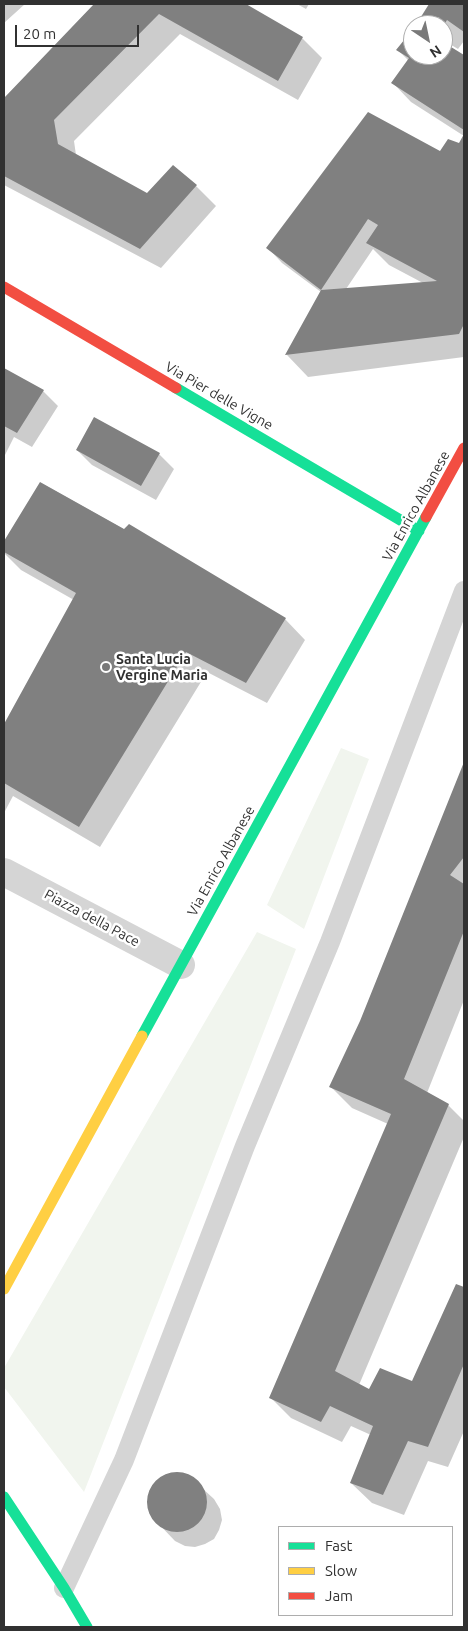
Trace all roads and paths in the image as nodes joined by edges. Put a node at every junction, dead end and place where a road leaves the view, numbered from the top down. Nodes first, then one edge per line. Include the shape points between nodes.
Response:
1 (4, 287) edge
2 (462, 452) edge
3 (464, 478) edge
4 (419, 531) junction
5 (464, 591) edge
6 (4, 872) edge
7 (181, 965) junction
8 (4, 1289) edge
9 (4, 1497) edge
10 (64, 1588) junction
11 (88, 1627) edge

1 - 4 street, Via Pier delle Vigne
2 - 3 lane
2 - 4 street, Via Enrico Albanese
4 - 7 street, Via Enrico Albanese
5 - 10 lane via 330,942 245,1146 124,1460
6 - 7 street, Piazza della Pace
7 - 8 street, Via Enrico Albanese
9 - 10 street
10 - 11 street

